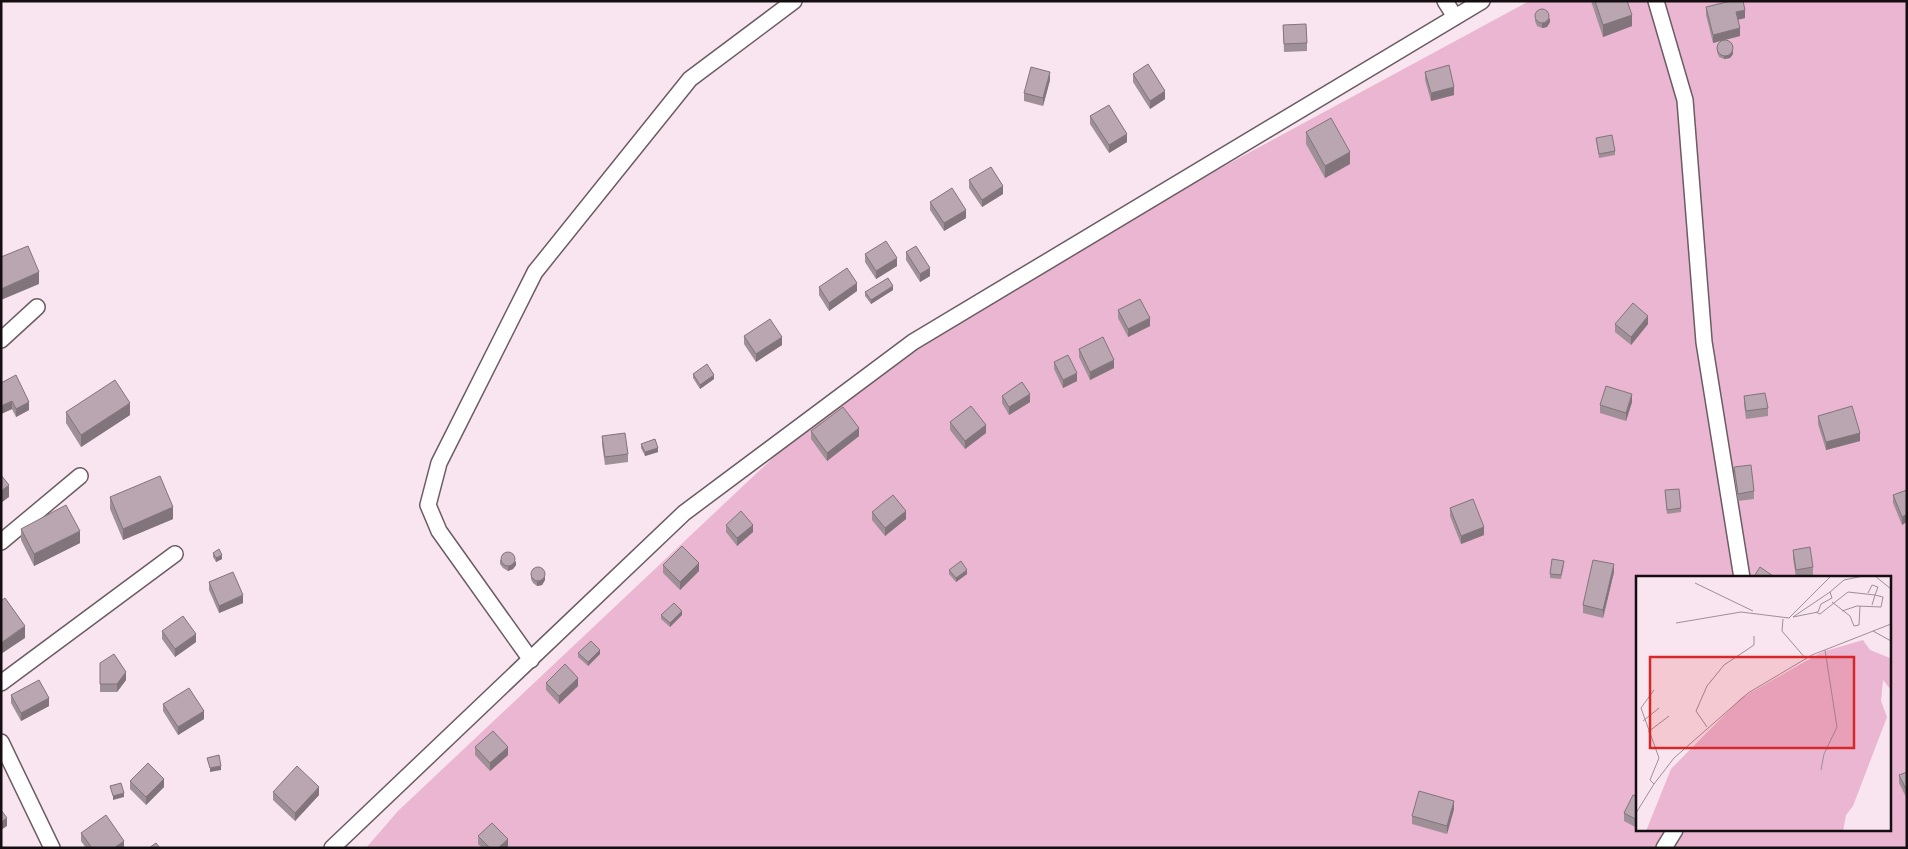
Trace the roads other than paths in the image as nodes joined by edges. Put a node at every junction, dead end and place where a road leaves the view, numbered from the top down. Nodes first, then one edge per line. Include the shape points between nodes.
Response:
1 (794, 1) edge
2 (1445, 1) edge
3 (1482, 1) edge
4 (1656, 1) edge
5 (1455, 17) junction
6 (37, 307) dead end
7 (1, 340) edge
8 (80, 476) dead end
9 (1, 542) edge
10 (175, 554) dead end
11 (1742, 576) edge
12 (531, 660) junction
13 (1, 683) edge
14 (1, 742) edge
15 (1673, 832) edge
16 (52, 848) edge
17 (332, 848) edge
18 (1664, 848) edge

1 - 12 street via 690,79 535,272 439,463 428,505 439,531
2 - 5 street
3 - 5 street
4 - 11 street via 1685,100 1704,342
5 - 12 street via 913,342 684,513
6 - 7 street
8 - 9 street
10 - 13 street
12 - 17 street
14 - 16 street
15 - 18 street

